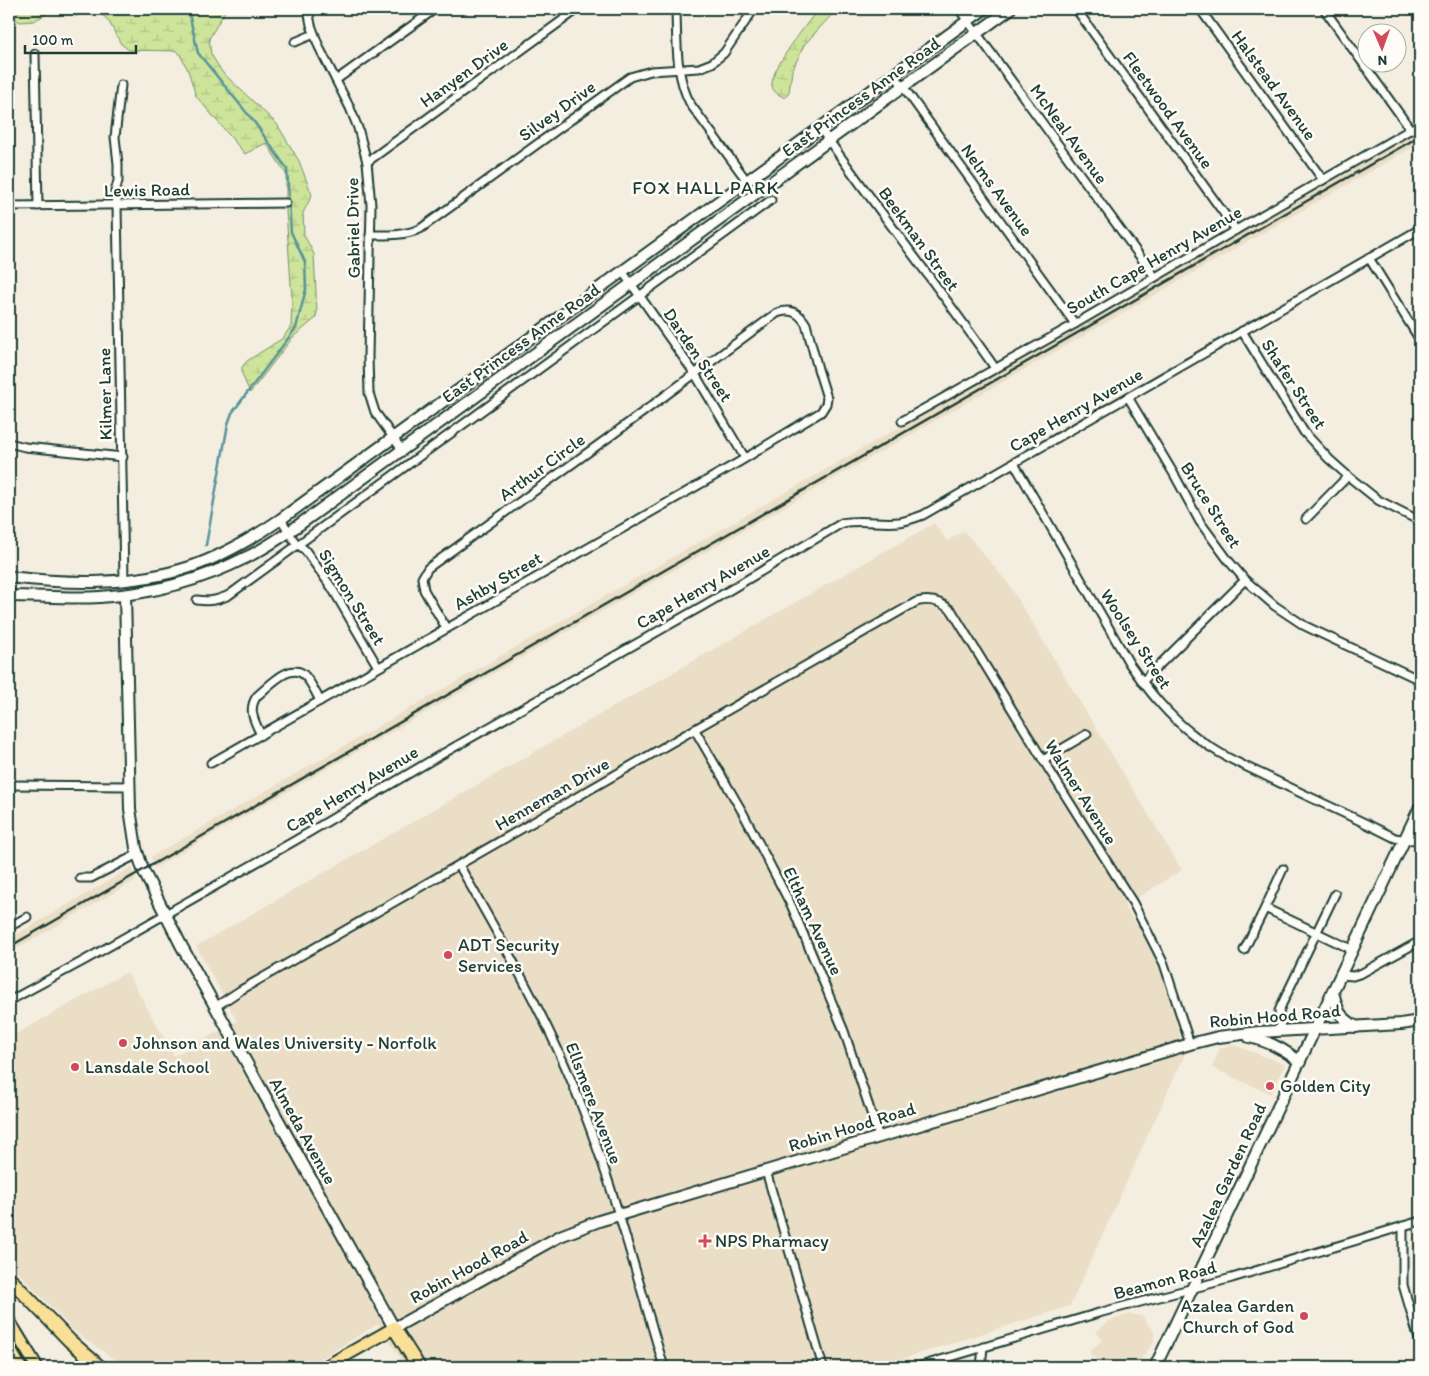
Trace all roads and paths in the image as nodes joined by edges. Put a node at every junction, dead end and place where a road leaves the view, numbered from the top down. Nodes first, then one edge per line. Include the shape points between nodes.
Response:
1 (308, 9) edge
2 (435, 9) edge
3 (578, 9) edge
4 (676, 9) edge
5 (754, 9) edge
6 (959, 9) edge
7 (984, 9) edge
8 (1010, 9) edge
9 (1076, 9) edge
10 (1200, 9) edge
11 (1324, 9) edge
12 (967, 21) junction
13 (976, 33) junction
14 (314, 34) junction
15 (295, 42) dead end
16 (35, 54) dead end
17 (678, 69) junction
18 (894, 74) junction
19 (336, 80) junction
20 (121, 86) dead end
21 (903, 86) junction
22 (1420, 124) edge
23 (820, 128) junction
24 (1410, 130) junction
25 (829, 140) junction
26 (367, 162) junction
27 (1324, 180) junction
28 (747, 181) junction
29 (771, 200) dead end
30 (286, 203) dead end
31 (9, 206) edge
32 (38, 206) junction
33 (117, 206) junction
34 (1420, 229) edge
35 (1236, 230) junction
36 (370, 235) junction
37 (1369, 258) junction
38 (622, 272) junction
39 (1155, 277) junction
40 (631, 283) junction
41 (640, 295) junction
42 (1075, 324) junction
43 (1242, 331) junction
44 (1420, 340) edge
45 (995, 368) junction
46 (696, 374) junction
47 (1128, 397) junction
48 (902, 421) dead end
49 (800, 425) joint
50 (393, 438) junction
51 (9, 443) edge
52 (402, 450) junction
53 (122, 457) junction
54 (745, 458) junction
55 (1014, 463) junction
56 (1348, 476) junction
57 (281, 519) junction
58 (1306, 519) dead end
59 (1420, 521) edge
60 (289, 532) junction
61 (298, 546) junction
62 (9, 577) edge
63 (1245, 580) junction
64 (124, 587) junction
65 (9, 596) edge
66 (198, 600) dead end
67 (904, 609) joint
68 (446, 628) junction
69 (378, 668) junction
70 (1420, 680) edge
71 (1142, 682) junction
72 (320, 701) junction
73 (695, 730) junction
74 (1087, 734) dead end
75 (261, 735) junction
76 (1043, 760) junction
77 (211, 763) dead end
78 (9, 785) edge
79 (129, 786) junction
80 (1420, 807) edge
81 (1420, 839) edge
82 (1405, 840) junction
83 (138, 854) junction
84 (459, 865) junction
85 (1283, 869) dead end
86 (143, 870) joint
87 (80, 878) dead end
88 (1335, 894) dead end
89 (1265, 908) junction
90 (166, 914) junction
91 (27, 917) dead end
92 (9, 927) edge
93 (1316, 932) junction
94 (1420, 941) edge
95 (1244, 950) dead end
96 (1353, 950) junction
97 (1341, 975) junction
98 (1333, 992) junction
99 (9, 1001) edge
100 (215, 1006) junction
101 (1420, 1021) edge
102 (1356, 1027) junction
103 (1316, 1029) junction
104 (1281, 1031) junction
105 (1238, 1034) junction
106 (1190, 1044) junction
107 (1300, 1062) junction
108 (879, 1137) junction
109 (766, 1171) junction
110 (618, 1215) junction
111 (1420, 1221) edge
112 (1402, 1226) junction
113 (9, 1278) edge
114 (1192, 1288) junction
115 (9, 1321) edge
116 (394, 1328) junction
117 (1420, 1343) edge
118 (984, 1347) junction
119 (9, 1348) edge
120 (20, 1367) edge
121 (37, 1367) edge
122 (100, 1367) edge
123 (325, 1367) edge
124 (419, 1367) edge
125 (664, 1367) edge
126 (823, 1367) edge
127 (917, 1367) edge
128 (981, 1367) edge
129 (1155, 1367) edge

1 - 14 street, Gabriel Drive
2 - 19 street
3 - 26 street, Hanyen Drive
4 - 17 street
5 - 17 street, Silvey Drive via 720,58 699,68
6 - 12 street, McNeal Avenue
7 - 12 main road, East Princess Anne Road
8 - 13 main road, East Princess Anne Road
9 - 35 street, Fleetwood Avenue
10 - 27 street, Halstead Avenue
11 - 24 street
12 - 13 street, McNeal Avenue
12 - 18 main road, East Princess Anne Road
13 - 21 main road, East Princess Anne Road
13 - 39 street, McNeal Avenue
14 - 15 street
14 - 19 street, Gabriel Drive
16 - 32 street
17 - 28 street via 691,105
17 - 36 street, Silvey Drive via 640,73 621,83 420,228 402,235
18 - 21 street, Nelms Avenue
18 - 23 main road, East Princess Anne Road
19 - 26 street, Gabriel Drive via 356,121
20 - 33 street, Kilmer Lane via 115,137
21 - 25 main road, East Princess Anne Road
21 - 42 street, Nelms Avenue
22 - 24 street, South Cape Henry Avenue
23 - 25 street, Beekman Street
23 - 28 main road, East Princess Anne Road
24 - 27 street, South Cape Henry Avenue
25 - 40 main road, East Princess Anne Road
25 - 45 street, Beekman Street
26 - 36 street, Gabriel Drive
27 - 35 street, South Cape Henry Avenue
28 - 38 main road, East Princess Anne Road
29 - 41 street
30 - 33 street, Lewis Road
31 - 32 street, Lewis Road
32 - 33 street, Lewis Road
33 - 53 street, Kilmer Lane
34 - 37 street, Cape Henry Avenue
35 - 39 street, South Cape Henry Avenue
36 - 50 street, Gabriel Drive via 369,393 376,412
37 - 43 street, Cape Henry Avenue
37 - 44 street
38 - 40 street, Darden Street
38 - 50 main road, East Princess Anne Road
39 - 42 street, South Cape Henry Avenue
40 - 41 street, Darden Street
40 - 52 main road, East Princess Anne Road
41 - 46 street, Darden Street
41 - 61 street
42 - 45 street, South Cape Henry Avenue
43 - 47 street, Cape Henry Avenue
43 - 56 street, Shafer Street via 1304,432
45 - 48 street, South Cape Henry Avenue
46 - 49 street, Arthur Circle via 777,313 794,312 806,324 827,398 821,412
46 - 54 street, Darden Street
46 - 68 street, Arthur Circle via 428,568 422,578 424,590
47 - 55 street, Cape Henry Avenue
47 - 63 street, Bruce Street via 1200,522
49 - 54 street, Ashby Street
50 - 52 street, Gabriel Drive
50 - 57 main road, East Princess Anne Road
51 - 53 street
52 - 60 main road, East Princess Anne Road
53 - 64 street, Kilmer Lane
54 - 68 street, Ashby Street
55 - 71 street, Woolsey Street
55 - 90 street, Cape Henry Avenue via 912,519 842,523
56 - 58 street
56 - 59 street, Shafer Street via 1378,500
57 - 60 street, Sigmon Street
57 - 64 main road, East Princess Anne Road via 236,547 202,562 146,577
60 - 61 street, Sigmon Street
60 - 64 main road, East Princess Anne Road via 246,558 202,576 146,592
61 - 66 street via 229,595 208,602
61 - 69 street, Sigmon Street via 305,550 332,588
62 - 64 main road, East Princess Anne Road via 99,581
63 - 70 street, Bruce Street via 1305,626
63 - 71 street
64 - 65 main road via 102,597
64 - 79 main road, Kilmer Lane
67 - 73 street, Henneman Drive
67 - 76 street, Walmer Avenue via 916,602 930,600 942,603 952,612
68 - 69 street, Ashby Street
69 - 72 street, Ashby Street
71 - 82 street, Woolsey Street via 1163,708 1213,749 1303,795
72 - 75 street, Ashby Street
72 - 75 street via 306,676 292,670 287,672 254,700 252,718
73 - 84 street, Henneman Drive
73 - 108 street, Eltham Avenue via 792,907 844,1031
74 - 76 street
75 - 77 street, Ashby Street
76 - 106 street, Walmer Avenue via 1149,933 1164,964
78 - 79 street
79 - 83 main road, Kilmer Lane
80 - 82 main road, Azalea Garden Road
81 - 82 street, Woolsey Street
82 - 96 main road, Azalea Garden Road
83 - 86 main road, Kilmer Lane
83 - 87 street via 91,878
84 - 100 street, Henneman Drive
84 - 110 street, Ellsmere Avenue via 520,973 562,1060 592,1134
85 - 89 street
86 - 90 main road, Almeda Avenue
88 - 93 street
89 - 93 street
89 - 95 street
90 - 99 street, Cape Henry Avenue
90 - 100 main road, Almeda Avenue
91 - 92 street
93 - 96 street
93 - 104 street via 1279,1011
94 - 97 street via 1362,973
96 - 97 main road, Azalea Garden Road
97 - 98 main road, Azalea Garden Road
98 - 102 main road via 1342,1017
98 - 103 main road, Azalea Garden Road
100 - 116 main road, Almeda Avenue
101 - 102 main road, Robin Hood Road
102 - 103 main road, Robin Hood Road
103 - 104 main road, Robin Hood Road
103 - 107 main road, Azalea Garden Road
104 - 105 main road, Robin Hood Road
105 - 106 main road, Robin Hood Road
105 - 107 main road via 1269,1042
106 - 108 main road, Robin Hood Road
107 - 114 main road, Azalea Garden Road
108 - 109 main road, Robin Hood Road
109 - 110 main road, Robin Hood Road
109 - 126 street
110 - 116 main road, Robin Hood Road via 560,1236
110 - 125 street, Ellsmere Avenue
111 - 112 street, Beamon Road
112 - 114 street, Beamon Road
112 - 117 street via 1403,1285
113 - 122 highway
114 - 118 street, Beamon Road
114 - 129 main road, Azalea Garden Road
115 - 121 main road
116 - 123 main road, Robin Hood Road
116 - 124 highway
118 - 127 street, Beamon Road
118 - 128 street
119 - 120 main road

